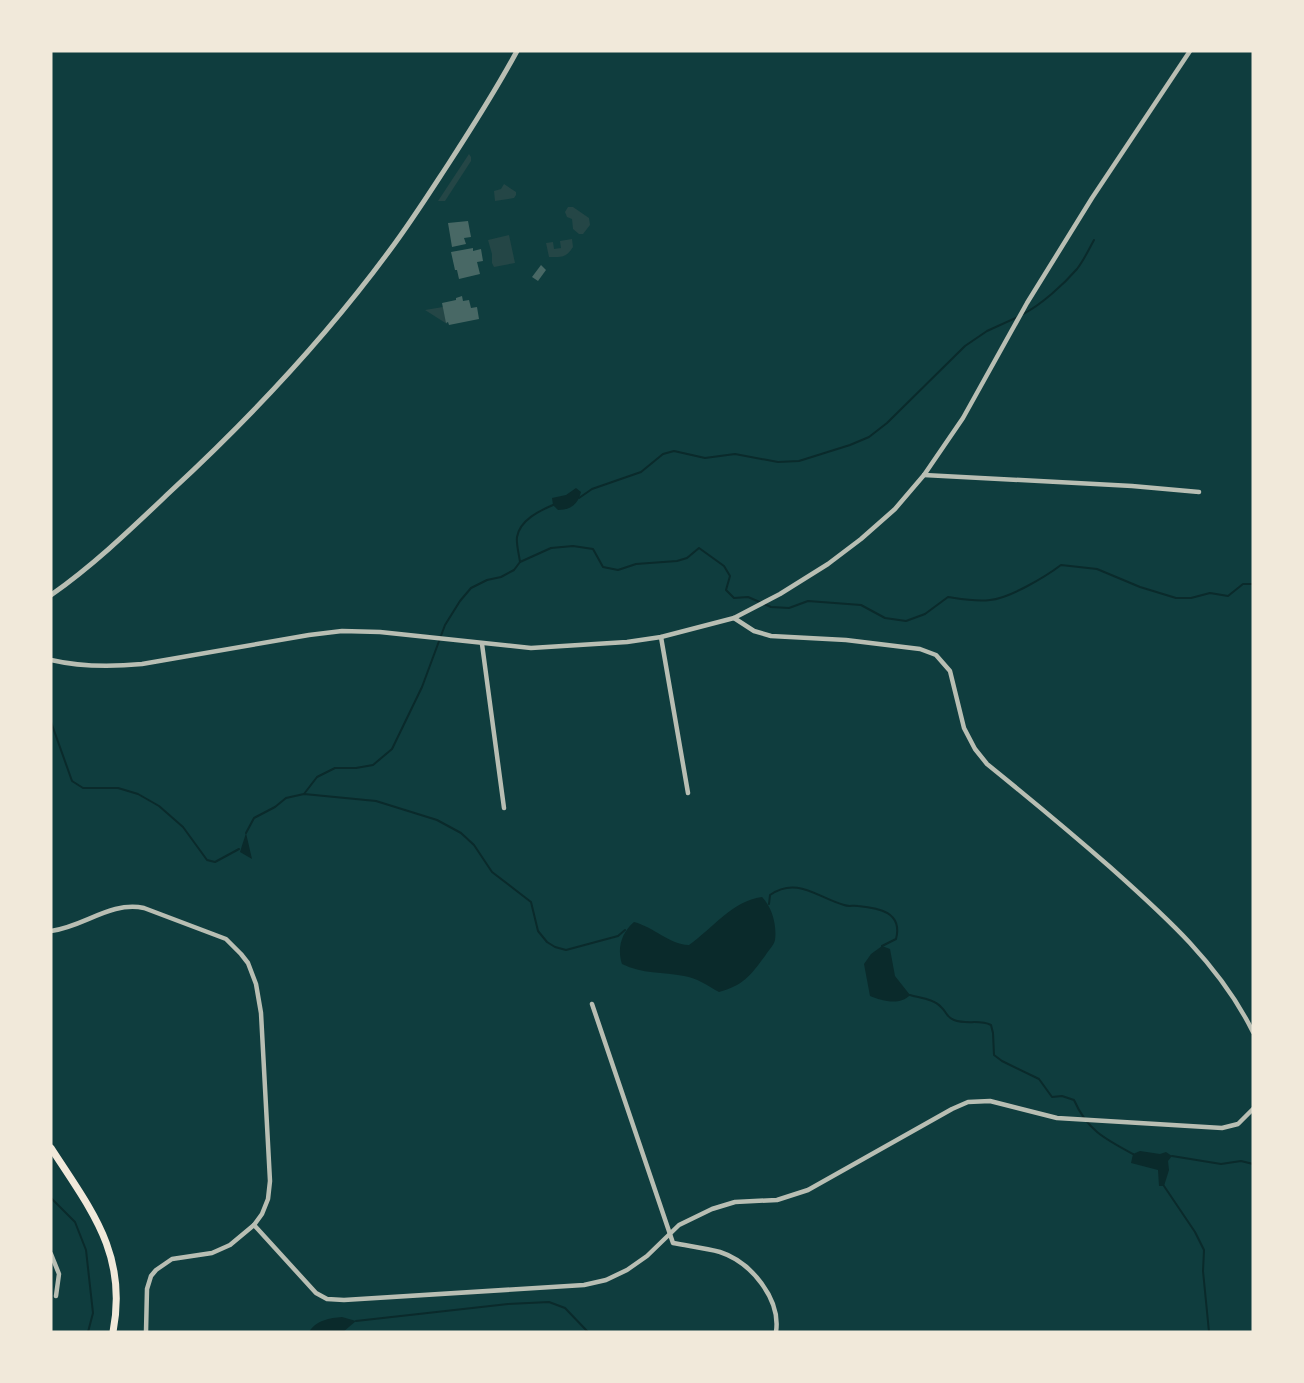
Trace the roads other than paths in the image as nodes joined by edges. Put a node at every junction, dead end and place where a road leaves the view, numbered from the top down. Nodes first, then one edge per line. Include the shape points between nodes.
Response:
1 (517, 51) edge
2 (1190, 51) edge
3 (924, 475) junction
4 (1199, 492) dead end
5 (51, 595) edge
6 (734, 618) junction
7 (661, 637) junction
8 (482, 644) junction
9 (51, 660) edge
10 (688, 792) dead end
11 (504, 808) dead end
12 (51, 931) edge
13 (592, 1004) dead end
14 (1253, 1032) edge
15 (1253, 1109) edge
16 (51, 1148) edge
17 (254, 1226) junction
18 (670, 1234) junction
19 (51, 1254) edge
20 (56, 1296) dead end
21 (113, 1332) edge
22 (146, 1332) edge
23 (776, 1332) edge

1 - 5 street via 489,102 414,217 312,346 210,455 95,562
2 - 3 street via 1092,198 963,418
3 - 4 street
3 - 6 street via 894,509 852,546 794,586
6 - 7 street
6 - 14 street via 771,636 897,646 940,658 950,671 968,736 987,764 1178,928 1223,984
7 - 8 street via 546,647
7 - 10 street
8 - 9 street via 342,631 142,664 82,665
8 - 11 street
12 - 17 street via 132,906 226,939 242,954 259,998 270,1165 270,1191
13 - 18 street
15 - 18 street via 1238,1124 1222,1128 1084,1121 990,1101 968,1102 807,1191 777,1200 727,1203 679,1225
16 - 21 main road via 94,1215 109,1248 117,1291
17 - 18 street via 316,1293 334,1300 584,1285 627,1270
17 - 22 street via 222,1250 172,1259 156,1270 147,1289
18 - 23 street via 673,1242 728,1256 744,1266 758,1279 773,1304
19 - 20 street via 59,1275

